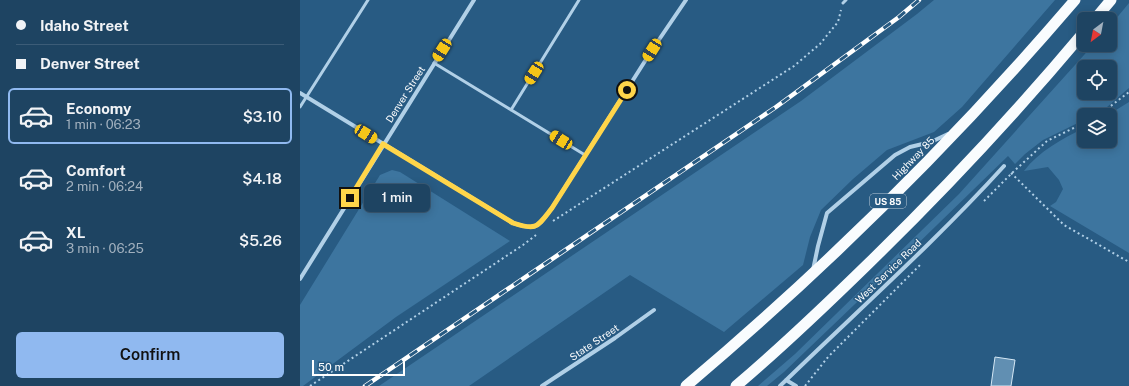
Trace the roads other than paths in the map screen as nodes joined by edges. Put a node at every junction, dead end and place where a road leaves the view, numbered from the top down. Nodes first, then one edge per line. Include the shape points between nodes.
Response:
1 (368, 0) edge
2 (474, 0) edge
3 (579, 0) edge
4 (686, 0) edge
5 (1074, 0) edge
6 (1111, 0) edge
7 (1101, 12) edge
8 (1077, 40) edge
9 (434, 63) junction
10 (300, 93) edge
11 (306, 97) junction
12 (300, 107) edge
13 (511, 110) junction
14 (958, 130) junction
15 (383, 144) junction
16 (585, 155) junction
17 (1004, 166) road end
18 (812, 275) junction
19 (300, 279) edge
20 (654, 310) dead end
21 (786, 380) junction
22 (542, 386) edge
23 (686, 386) edge
24 (736, 386) edge
25 (780, 386) edge
26 (796, 386) edge

1 - 11 lane
2 - 9 street, Denver Street
3 - 13 lane
4 - 16 street
5 - 14 highway, Highway 85 / US 85
6 - 7 highway
8 - 24 highway, US 85 via 998,132 894,238 794,335
9 - 13 lane
9 - 15 street, Denver Street
10 - 11 street
11 - 12 lane
11 - 15 street
13 - 16 lane
14 - 18 highway, Highway 85 / US 85
14 - 18 street via 895,155 827,213
15 - 16 street via 513,223 534,228 552,208
15 - 19 street, Denver Street
17 - 21 street, West Service Road via 904,267
18 - 23 highway, Highway 85 / US 85
20 - 22 street, State Street
21 - 25 street, West Service Road
21 - 26 street

